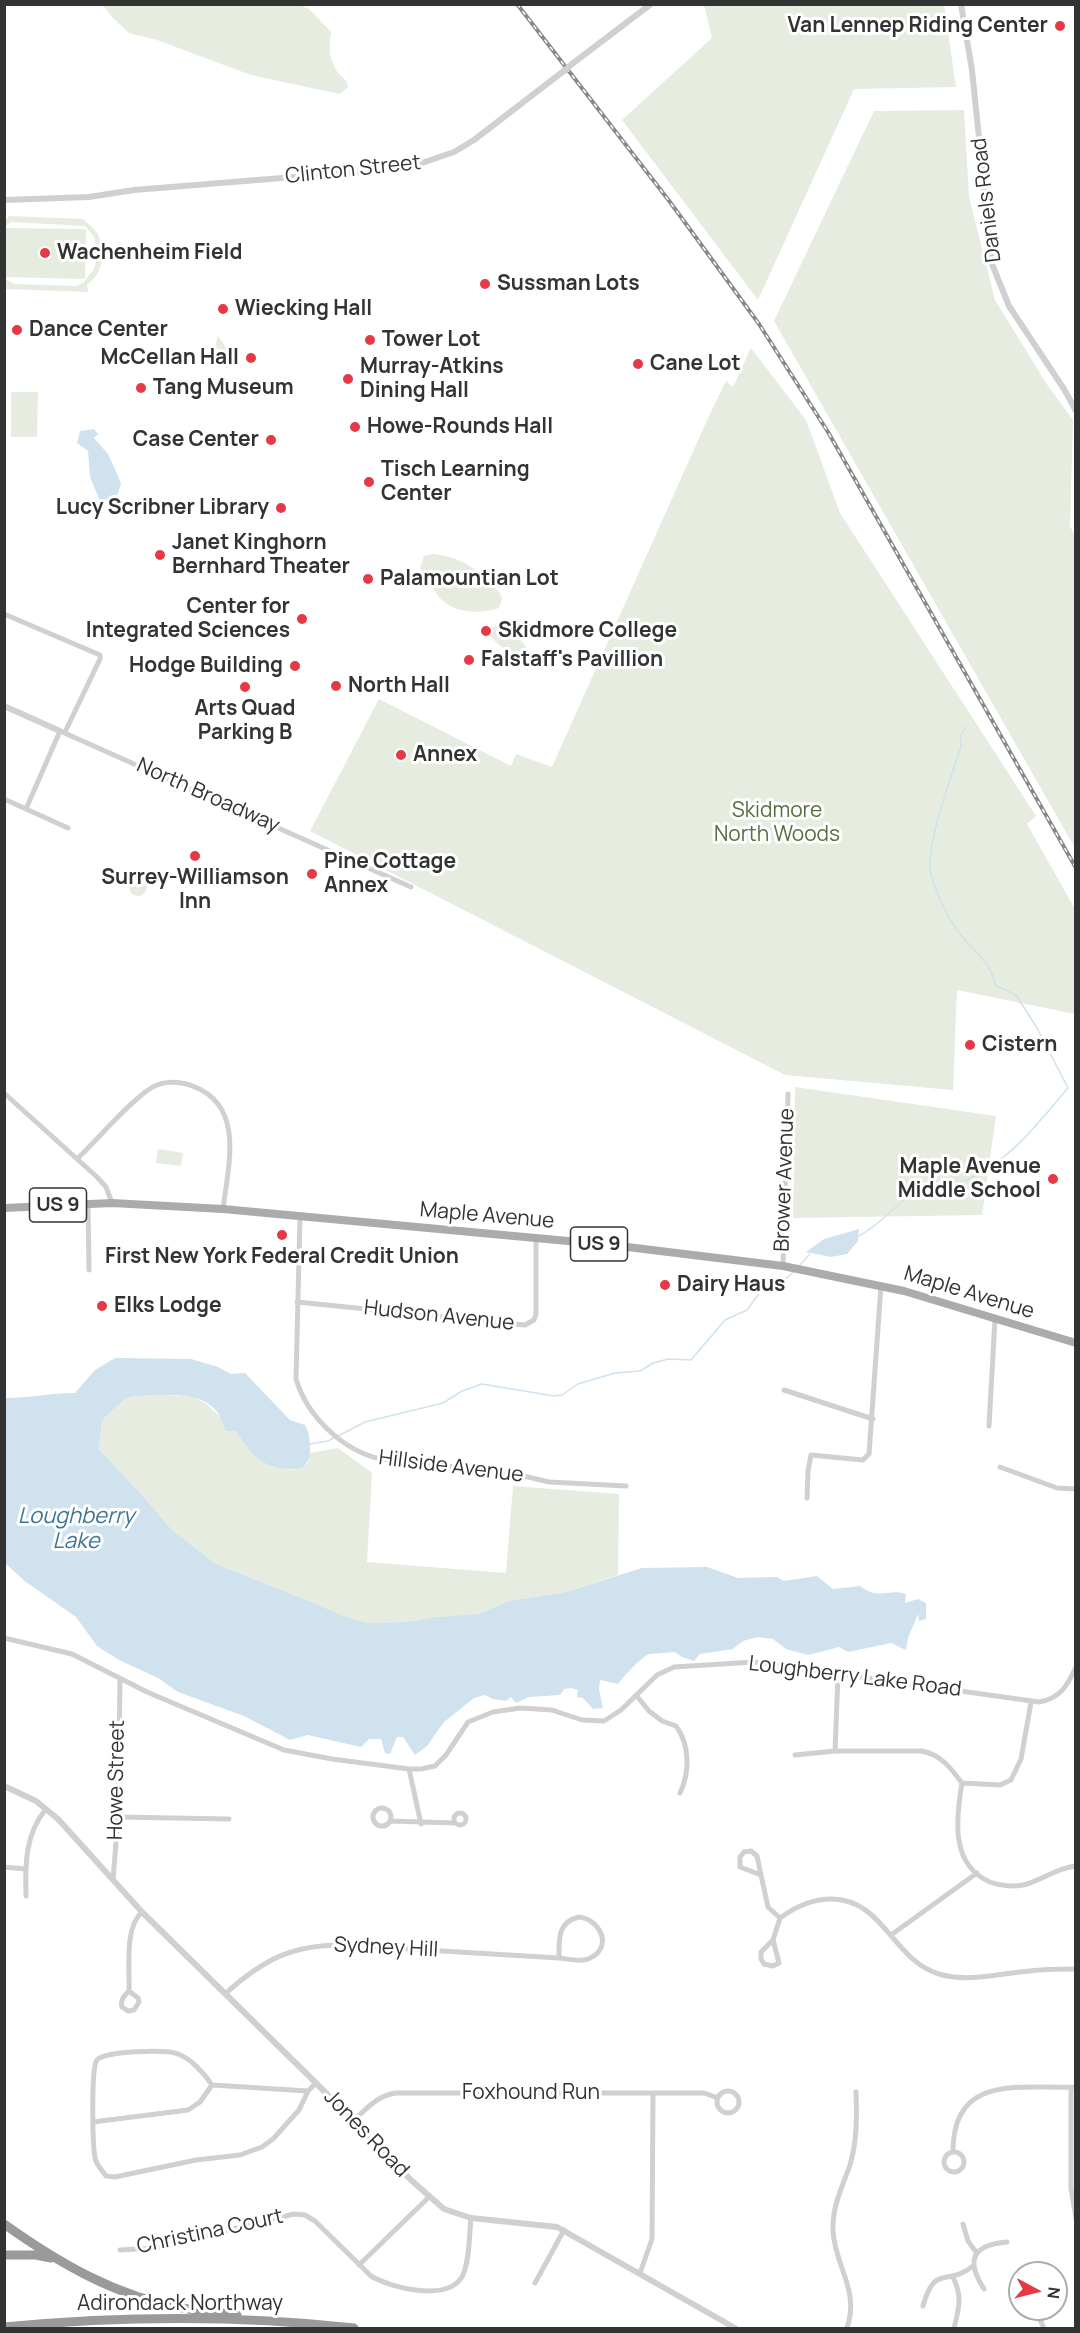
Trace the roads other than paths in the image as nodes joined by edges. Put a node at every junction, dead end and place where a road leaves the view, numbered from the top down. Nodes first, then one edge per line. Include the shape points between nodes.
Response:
1 (651, 4) edge
2 (962, 4) edge
3 (4, 200) edge
4 (1076, 411) edge
5 (4, 614) edge
6 (4, 706) edge
7 (62, 732) junction
8 (4, 799) edge
9 (26, 809) junction
10 (68, 828) dead end
11 (411, 887) dead end
12 (4, 1093) edge
13 (788, 1094) dead end
14 (78, 1158) junction
15 (112, 1203) junction
16 (88, 1204) junction
17 (4, 1208) edge
18 (223, 1209) junction
19 (300, 1217) junction
20 (536, 1238) junction
21 (783, 1266) junction
22 (88, 1270) dead end
23 (881, 1286) junction
24 (297, 1302) junction
25 (995, 1319) junction
26 (1076, 1343) edge
27 (784, 1390) dead end
28 (873, 1419) junction
29 (989, 1426) dead end
30 (999, 1467) dead end
31 (626, 1486) dead end
32 (1076, 1489) edge
33 (807, 1498) dead end
34 (4, 1638) edge
35 (1076, 1667) edge
36 (838, 1675) junction
37 (120, 1680) junction
38 (636, 1695) junction
39 (1031, 1702) junction
40 (835, 1750) junction
41 (795, 1755) dead end
42 (410, 1768) junction
43 (962, 1783) junction
44 (4, 1786) edge
45 (680, 1793) dead end
46 (46, 1809) junction
47 (118, 1817) junction
48 (229, 1819) dead end
49 (390, 1821) dead end
50 (455, 1823) dead end
51 (421, 1824) junction
52 (1076, 1866) edge
53 (4, 1867) edge
54 (25, 1869) junction
55 (977, 1874) junction
56 (761, 1875) junction
57 (113, 1880) junction
58 (26, 1896) dead end
59 (142, 1911) junction
60 (780, 1918) junction
61 (891, 1935) junction
62 (773, 1940) junction
63 (559, 1958) junction
64 (1076, 1969) edge
65 (129, 1991) dead end
66 (226, 1993) junction
67 (316, 2083) junction
68 (212, 2085) junction
69 (1073, 2087) edge
70 (308, 2091) junction
71 (856, 2092) dead end
72 (653, 2093) junction
73 (718, 2098) junction
74 (353, 2121) junction
75 (93, 2122) junction
76 (953, 2151) dead end
77 (429, 2197) junction
78 (471, 2218) junction
79 (1076, 2219) edge
80 (4, 2224) edge
81 (963, 2224) dead end
82 (564, 2230) junction
83 (1007, 2242) dead end
84 (120, 2250) dead end
85 (976, 2252) junction
86 (4, 2255) edge
87 (56, 2259) junction
88 (359, 2265) junction
89 (974, 2265) junction
90 (640, 2273) junction
91 (952, 2276) junction
92 (535, 2283) dead end
93 (984, 2289) dead end
94 (923, 2306) dead end
95 (284, 2321) junction
96 (4, 2327) edge
97 (354, 2328) edge
98 (735, 2328) edge
99 (847, 2328) edge
100 (954, 2328) edge

1 - 3 street, Clinton Street, bridge via 474,140 416,165 90,197
2 - 4 street, Daniels Road via 993,264 1009,306
5 - 7 street via 100,655
6 - 7 street, North Broadway
7 - 9 street
7 - 11 street, North Broadway
8 - 9 street
9 - 10 street
12 - 14 street
13 - 21 street, Brower Avenue
14 - 15 street via 106,1187
14 - 18 street via 150,1088 170,1082 186,1083 216,1100 229,1125
15 - 16 main road, US 9
15 - 18 main road, Maple Avenue / US 9
16 - 17 main road, US 9
16 - 22 street
18 - 19 main road, Maple Avenue / US 9
19 - 20 main road, Maple Avenue / US 9
19 - 24 street, Hillside Avenue
20 - 21 main road, Maple Avenue / US 9
20 - 24 street, Hudson Avenue via 536,1314 525,1325
21 - 23 main road, Maple Avenue / US 9
23 - 25 main road, Maple Avenue / US 9
23 - 28 street
24 - 31 street, Hillside Avenue via 296,1379 306,1405 317,1419 363,1455 512,1473 549,1482
25 - 26 main road, Maple Avenue / US 9
25 - 29 street
27 - 28 street
28 - 33 street via 867,1458 811,1455
30 - 32 street via 1056,1488
34 - 37 street, Loughberry Lake Road via 72,1654
35 - 39 street, Loughberry Lake Road via 1056,1698
36 - 38 street, Loughberry Lake Road via 754,1662 674,1667
36 - 39 street, Loughberry Lake Road
36 - 40 street
37 - 42 street, Loughberry Lake Road via 284,1750
37 - 47 street, Howe Street
38 - 42 street, Loughberry Lake Road via 604,1721 582,1720 552,1710 520,1708 493,1712 468,1722 435,1766
38 - 45 street via 649,1711 676,1726 685,1742 687,1762
39 - 43 street via 1021,1759 1011,1780 1000,1785
40 - 41 street
40 - 43 street via 922,1751 949,1766
42 - 51 street
43 - 55 street via 957,1808 959,1842 967,1863
44 - 46 street, Jones Road
46 - 54 street via 33,1826
46 - 57 street, Jones Road
47 - 48 street
47 - 57 street, Howe Street
49 - 51 street
50 - 51 street
52 - 55 street via 1011,1886
53 - 54 street
54 - 58 street
55 - 61 street
56 - 56 street via 740,1866 744,1852 755,1853
56 - 60 street via 768,1907
57 - 59 street, Jones Road
59 - 65 street via 131,1931
59 - 66 street, Jones Road
60 - 61 street via 811,1902 838,1899 866,1909
60 - 62 street
61 - 64 street via 924,1968 954,1977
62 - 62 street via 780,1959 773,1966 760,1959 761,1952
63 - 63 street, Sydney Hill via 592,1958 601,1946 598,1926 579,1917 566,1923 560,1935
63 - 66 street, Sydney Hill via 318,1945 273,1957
66 - 67 street, Jones Road
67 - 70 street
67 - 74 street, Jones Road
68 - 70 street
68 - 75 street via 200,2102 188,2110
68 - 75 street via 178,2053 108,2054 97,2060 94,2068
69 - 76 street via 999,2087 981,2094 969,2103 958,2121
69 - 79 street via 1071,2188
70 - 75 street via 299,2110 262,2148 115,2177 106,2176 95,2161
71 - 99 street via 855,2144 836,2201 833,2229 851,2295
72 - 73 street, Foxhound Run via 704,2093
72 - 74 street, Foxhound Run via 396,2093 386,2094
72 - 90 street via 652,2240
73 - 73 street, Foxhound Run via 724,2113 738,2108 734,2092 723,2092
74 - 77 street, Jones Road
77 - 78 street, Jones Road via 444,2209
77 - 88 street
78 - 82 street, Jones Road
78 - 88 street, Christina Court via 466,2263 455,2284 423,2291 390,2285
80 - 87 highway
81 - 85 street
82 - 90 street, Jones Road
82 - 92 street
83 - 85 street
84 - 88 street, Christina Court via 155,2248 294,2214 315,2221
85 - 89 street
86 - 87 highway
87 - 95 highway via 92,2279 157,2302
89 - 91 street
89 - 93 street
90 - 98 street, Jones Road
91 - 94 street via 930,2284
91 - 100 street via 960,2297
95 - 96 highway, Adirondack Northway via 142,2318
95 - 97 highway, Adirondack Northway

